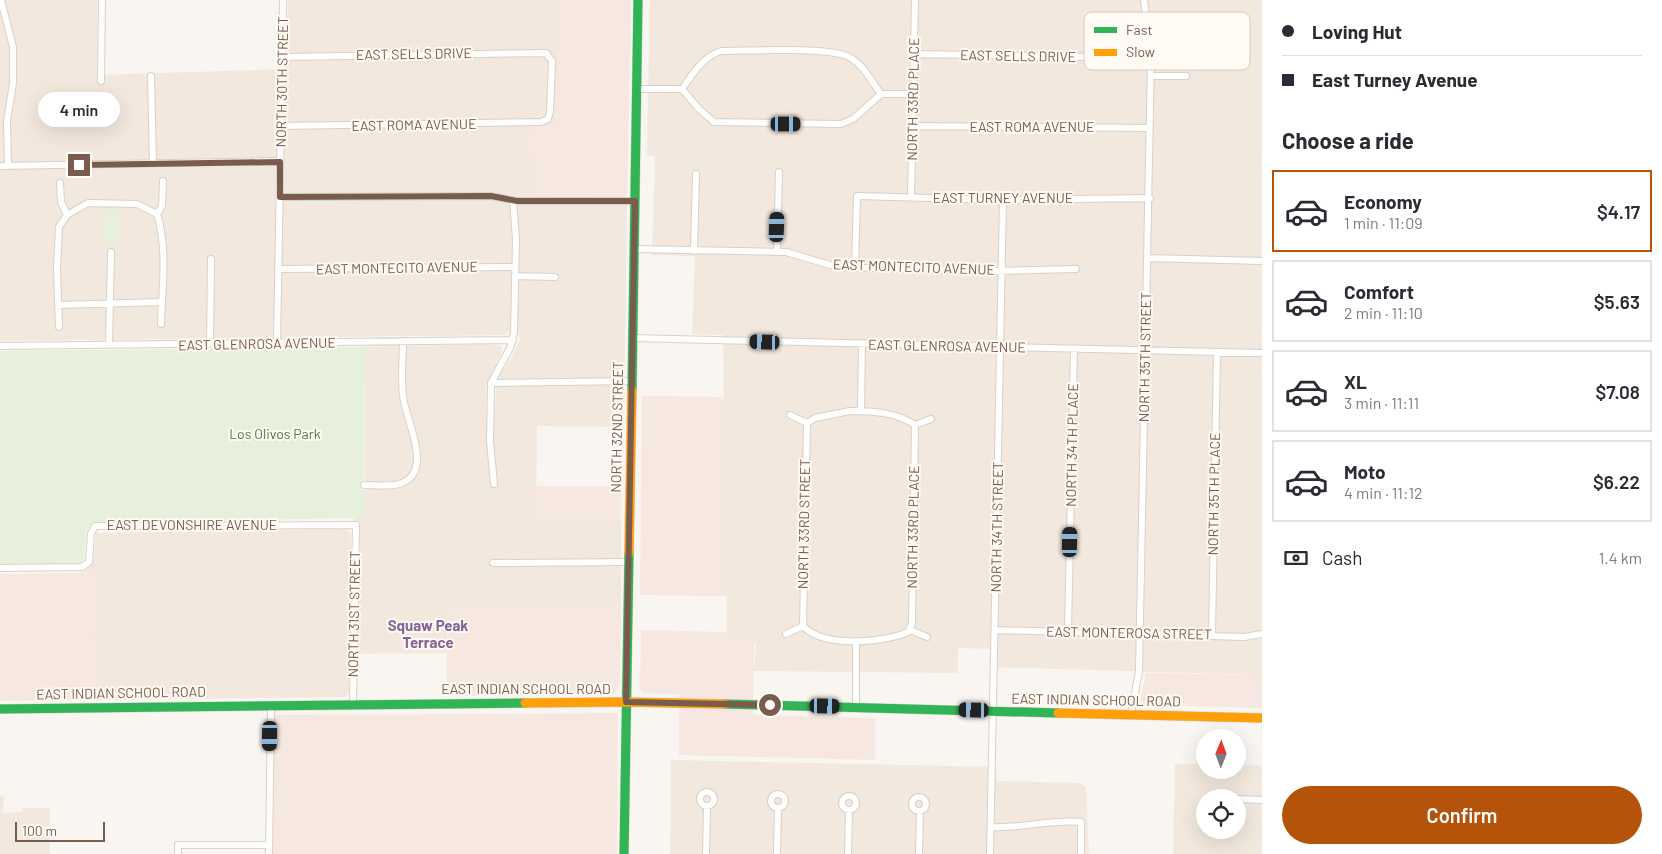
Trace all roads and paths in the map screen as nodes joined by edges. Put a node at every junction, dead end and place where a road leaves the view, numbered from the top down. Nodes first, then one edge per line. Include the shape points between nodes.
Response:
1 (1, 0) edge
2 (102, 0) edge
3 (283, 0) edge
4 (638, 0) edge
5 (915, 0) edge
6 (914, 54) junction
7 (282, 57) junction
8 (1084, 57) edge
9 (1151, 70) edge
10 (151, 76) dead end
11 (1151, 76) junction
12 (1186, 76) dead end
13 (101, 82) dead end
14 (636, 89) junction
15 (682, 89) junction
16 (881, 94) junction
17 (914, 94) junction
18 (548, 119) joint
19 (280, 126) junction
20 (913, 126) junction
21 (1150, 128) junction
22 (280, 162) junction
23 (153, 163) junction
24 (0, 166) edge
25 (8, 166) junction
26 (779, 172) dead end
27 (696, 174) dead end
28 (163, 182) dead end
29 (60, 183) dead end
30 (280, 197) junction
31 (911, 197) junction
32 (1150, 198) junction
33 (513, 200) junction
34 (1002, 200) junction
35 (635, 201) junction
36 (157, 214) junction
37 (67, 215) junction
38 (634, 249) junction
39 (694, 250) junction
40 (111, 252) dead end
41 (777, 252) junction
42 (1148, 258) junction
43 (211, 259) dead end
44 (1262, 261) edge
45 (515, 267) junction
46 (855, 267) junction
47 (1076, 269) dead end
48 (278, 270) junction
49 (1001, 270) junction
50 (515, 276) junction
51 (555, 277) dead end
52 (161, 302) junction
53 (110, 304) junction
54 (60, 305) junction
55 (161, 324) dead end
56 (59, 327) dead end
57 (632, 338) junction
58 (513, 340) junction
59 (403, 341) junction
60 (210, 344) junction
61 (277, 344) junction
62 (862, 344) junction
63 (109, 345) junction
64 (0, 346) edge
65 (1000, 347) junction
66 (1074, 349) junction
67 (1145, 350) junction
68 (1217, 352) junction
69 (1262, 353) edge
70 (632, 382) junction
71 (491, 383) junction
72 (860, 411) junction
73 (790, 415) dead end
74 (931, 419) dead end
75 (806, 423) junction
76 (915, 425) junction
77 (494, 484) dead end
78 (364, 485) dead end
79 (356, 525) joint
80 (493, 562) dead end
81 (629, 562) junction
82 (0, 568) edge
83 (803, 626) junction
84 (910, 630) junction
85 (995, 630) junction
86 (1068, 631) junction
87 (786, 634) dead end
88 (1140, 634) junction
89 (1262, 634) edge
90 (1212, 636) junction
91 (927, 637) dead end
92 (856, 642) junction
93 (626, 702) junction
94 (353, 704) junction
95 (271, 705) junction
96 (856, 707) junction
97 (0, 709) edge
98 (994, 711) junction
99 (1131, 714) junction
100 (1262, 718) edge
101 (1246, 799) edge
102 (1262, 800) edge
103 (707, 806) dead end
104 (778, 808) dead end
105 (849, 811) dead end
106 (920, 812) dead end
107 (991, 827) junction
108 (269, 845) junction
109 (178, 854) edge
110 (269, 854) edge
111 (624, 854) edge
112 (706, 854) edge
113 (777, 854) edge
114 (848, 854) edge
115 (919, 854) edge
116 (990, 854) edge
117 (1082, 854) edge

1 - 25 street via 14,47 7,121
2 - 13 street
3 - 7 street, NORTH 30TH STREET
4 - 14 main road, NORTH 32ND STREET
5 - 6 street, NORTH 33RD PLACE
6 - 8 street, EAST SELLS DRIVE
6 - 17 street, NORTH 33RD PLACE
7 - 18 street, EAST SELLS DRIVE via 546,53 552,61
7 - 19 street, NORTH 30TH STREET
9 - 11 street, NORTH 35TH STREET
10 - 23 street
11 - 12 street
11 - 21 street, NORTH 35TH STREET
14 - 15 street
14 - 35 main road, NORTH 32ND STREET
15 - 16 street via 714,122 749,124 841,124 853,119
15 - 16 street via 703,61 721,51 809,52 850,58
16 - 17 street
17 - 20 street, NORTH 33RD PLACE
18 - 19 street, EAST ROMA AVENUE via 541,122 445,125
19 - 22 street, NORTH 30TH STREET
20 - 21 street, EAST ROMA AVENUE
20 - 31 street, NORTH 33RD PLACE
21 - 32 street, NORTH 35TH STREET
22 - 23 street
22 - 30 street, NORTH 30TH STREET
23 - 25 street
24 - 25 street
26 - 41 street
27 - 39 street
28 - 36 street via 162,206
29 - 37 street via 61,202
30 - 33 street via 491,196
30 - 48 street, NORTH 30TH STREET
31 - 34 street, EAST TURNEY AVENUE
31 - 46 street, EAST TURNEY AVENUE via 857,196
32 - 34 street, EAST TURNEY AVENUE
32 - 42 street, NORTH 35TH STREET
33 - 35 street
33 - 45 street
34 - 49 street, NORTH 34TH STREET
35 - 38 main road, NORTH 32ND STREET
36 - 37 street via 137,204 88,204
36 - 52 street via 164,254
37 - 54 street via 59,226 57,270
38 - 39 street, EAST MONTECITO AVENUE
38 - 57 main road, NORTH 32ND STREET
39 - 41 street, EAST MONTECITO AVENUE
40 - 53 street
41 - 46 street, EAST MONTECITO AVENUE via 836,267
42 - 44 street
42 - 67 street, NORTH 35TH STREET
43 - 60 street
45 - 48 street, EAST MONTECITO AVENUE
45 - 50 street
46 - 49 street, EAST MONTECITO AVENUE
47 - 49 street, EAST MONTECITO AVENUE
48 - 61 street, NORTH 30TH STREET
49 - 65 street, NORTH 34TH STREET
50 - 51 street
50 - 58 street
52 - 53 street
52 - 55 street
53 - 54 street
53 - 63 street
54 - 56 street
57 - 62 street, EAST GLENROSA AVENUE
57 - 70 main road, NORTH 32ND STREET
58 - 59 street, EAST GLENROSA AVENUE
58 - 71 street
59 - 61 street, EAST GLENROSA AVENUE
59 - 78 street via 403,398 417,450 416,465 410,478 398,485
60 - 61 street, EAST GLENROSA AVENUE
60 - 63 street, EAST GLENROSA AVENUE
62 - 65 street, EAST GLENROSA AVENUE
62 - 72 street
63 - 64 street, EAST GLENROSA AVENUE
65 - 66 street, EAST GLENROSA AVENUE
65 - 85 street, NORTH 34TH STREET
66 - 67 street, EAST GLENROSA AVENUE
66 - 86 street, NORTH 34TH PLACE
67 - 68 street, EAST GLENROSA AVENUE
67 - 88 street, NORTH 35TH STREET
68 - 69 street, EAST GLENROSA AVENUE
68 - 90 street, NORTH 35TH PLACE
70 - 71 street
70 - 81 main road, NORTH 32ND STREET
71 - 77 street via 490,442
72 - 75 street via 815,418
72 - 76 street via 889,414
73 - 75 street
74 - 76 street
75 - 83 street, NORTH 33RD STREET
76 - 84 street, NORTH 33RD PLACE
79 - 82 street, EAST DEVONSHIRE AVENUE via 96,526 91,533 89,562 82,567
79 - 94 street, NORTH 31ST STREET
80 - 81 street
81 - 93 main road, NORTH 32ND STREET
83 - 87 street
83 - 92 street via 817,635
84 - 91 street
84 - 92 street via 899,636
85 - 86 street, EAST MONTEROSA STREET
85 - 98 street, NORTH 34TH STREET
86 - 88 street, EAST MONTEROSA STREET
88 - 90 street, EAST MONTEROSA STREET
88 - 99 street, NORTH 35TH STREET via 1136,692
89 - 90 street, EAST MONTEROSA STREET
92 - 96 street
93 - 94 main road, EAST INDIAN SCHOOL ROAD
93 - 96 main road, EAST INDIAN SCHOOL ROAD
93 - 111 main road, NORTH 32ND STREET
94 - 95 main road, EAST INDIAN SCHOOL ROAD
95 - 97 main road, EAST INDIAN SCHOOL ROAD
95 - 108 street
96 - 98 main road, EAST INDIAN SCHOOL ROAD
98 - 99 main road, EAST INDIAN SCHOOL ROAD
98 - 107 street, NORTH 34TH STREET
99 - 100 main road, EAST INDIAN SCHOOL ROAD
101 - 102 street
103 - 112 street
104 - 113 street
105 - 114 street
106 - 115 street
107 - 116 street, NORTH 34TH STREET
107 - 117 street via 1081,822
108 - 109 street via 178,845
108 - 110 street

